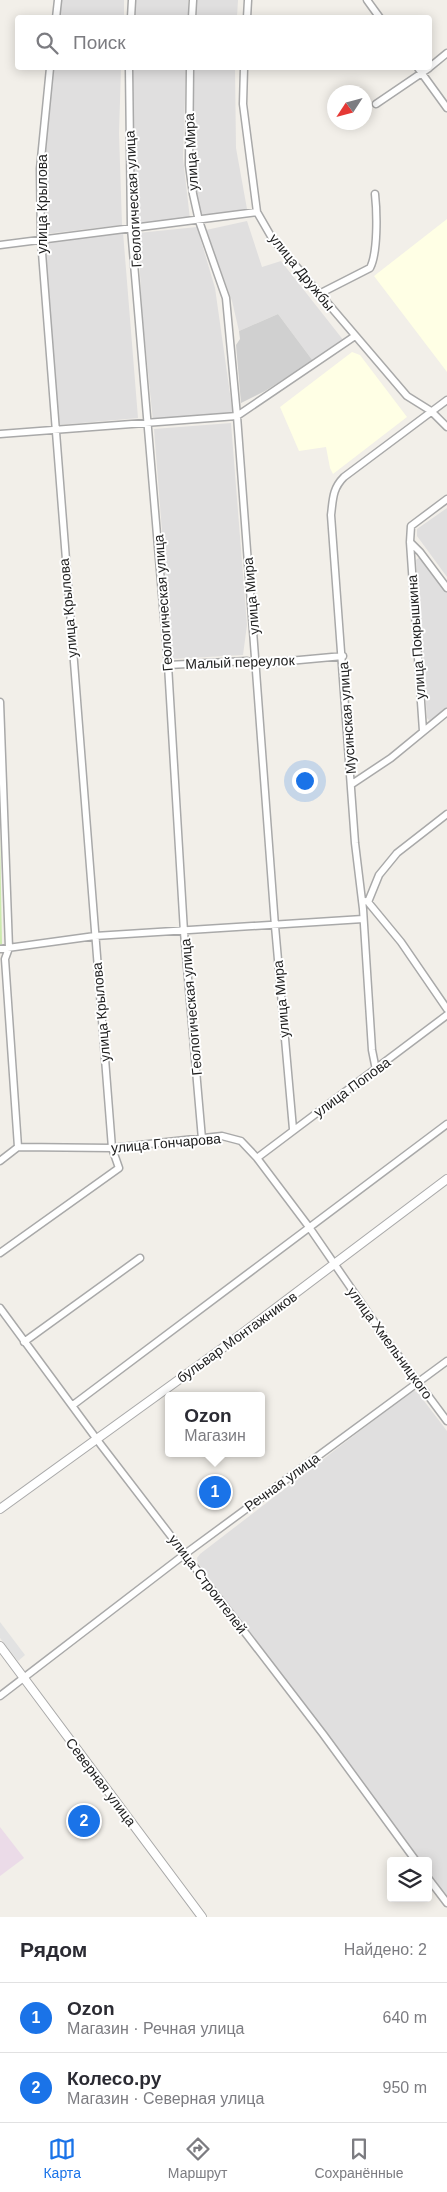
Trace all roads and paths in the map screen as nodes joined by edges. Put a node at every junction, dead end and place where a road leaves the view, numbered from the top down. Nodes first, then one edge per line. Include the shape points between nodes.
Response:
1 (58, 0) edge
2 (132, 0) edge
3 (193, 0) edge
4 (248, 0) edge
5 (368, 0) edge
6 (56, 15) edge
7 (131, 15) edge
8 (192, 15) edge
9 (247, 15) edge
10 (378, 15) edge
11 (447, 54) edge
12 (432, 65) edge
13 (50, 70) edge
14 (129, 70) edge
15 (190, 70) edge
16 (244, 70) edge
17 (420, 70) edge
18 (376, 104) dead end
19 (447, 108) edge
20 (374, 194) dead end
21 (257, 212) junction
22 (199, 221) junction
23 (131, 228) junction
24 (41, 240) junction
25 (0, 245) edge
26 (319, 294) junction
27 (355, 336) junction
28 (447, 400) edge
29 (431, 411) junction
30 (238, 416) junction
31 (149, 424) junction
32 (447, 427) edge
33 (54, 431) junction
34 (0, 434) edge
35 (447, 499) edge
36 (410, 542) junction
37 (447, 588) edge
38 (342, 656) junction
39 (256, 664) junction
40 (168, 665) junction
41 (0, 702) edge
42 (447, 712) edge
43 (423, 731) junction
44 (352, 784) junction
45 (447, 814) edge
46 (365, 901) junction
47 (363, 919) junction
48 (275, 926) junction
49 (184, 932) junction
50 (95, 936) junction
51 (9, 948) junction
52 (0, 949) edge
53 (447, 1009) edge
54 (447, 1015) edge
55 (376, 1070) junction
56 (447, 1124) edge
57 (293, 1129) junction
58 (202, 1139) junction
59 (18, 1147) junction
60 (112, 1148) junction
61 (257, 1158) junction
62 (0, 1161) edge
63 (447, 1179) edge
64 (310, 1227) junction
65 (0, 1254) edge
66 (140, 1258) dead end
67 (335, 1264) junction
68 (0, 1308) edge
69 (24, 1342) junction
70 (447, 1361) edge
71 (418, 1382) junction
72 (73, 1405) junction
73 (447, 1421) edge
74 (97, 1439) junction
75 (0, 1509) edge
76 (185, 1554) junction
77 (0, 1646) edge
78 (24, 1679) junction
79 (0, 1696) edge
80 (413, 1857) edge
81 (432, 1883) edge
82 (447, 1902) edge
83 (202, 1917) edge

1 - 6 street
2 - 7 street
3 - 8 street
4 - 9 street
5 - 10 street
11 - 12 street
13 - 24 street, улица Крылова via 40,169
14 - 23 street, Геологическая улица
15 - 22 street, улица Мира via 189,165
16 - 21 street, улица Дружбы via 243,104
17 - 18 street
17 - 19 street
20 - 26 street via 378,213 374,260 370,268
21 - 22 street
21 - 26 street, улица Дружбы via 272,238
22 - 23 street
22 - 30 street, улица Мира via 226,298
23 - 24 street
23 - 31 street, Геологическая улица
24 - 25 street
24 - 33 street, улица Крылова
26 - 27 street, улица Дружбы
27 - 29 street, улица Дружбы via 407,396
27 - 30 street
28 - 29 street, Мусинская улица
29 - 32 street, улица Дружбы
29 - 38 street, Мусинская улица via 336,484 331,515
30 - 31 street
30 - 39 street, улица Мира
31 - 33 street
31 - 40 street, Геологическая улица
33 - 34 street
33 - 50 street, улица Крылова
35 - 36 street, улица Покрышкина via 411,526
36 - 37 street, улица Покрышкина
36 - 43 street, улица Покрышкина
38 - 39 street, Малый переулок
38 - 44 street, Мусинская улица
39 - 40 street, Малый переулок via 247,660
39 - 48 street, улица Мира
40 - 49 street, Геологическая улица
41 - 51 street
42 - 43 street
43 - 44 street
44 - 46 street, Мусинская улица via 355,843
45 - 46 street via 397,853 379,875
46 - 47 street, Мусинская улица
46 - 53 street via 401,942
47 - 48 street
47 - 55 street, Мусинская улица
48 - 49 street
48 - 57 street, улица Мира
49 - 50 street
49 - 58 street, Геологическая улица
50 - 51 street
50 - 60 street, улица Крылова
51 - 52 street
51 - 59 street via 5,959
54 - 55 street, улица Попова
55 - 57 street, улица Попова
56 - 64 street
57 - 61 street, улица Попова
58 - 60 street, улица Гончарова
58 - 61 street, улица Гончарова via 222,1136 241,1141
59 - 60 street, улица Гончарова
59 - 62 street
60 - 65 street, улица Крылова via 119,1168
61 - 64 street, улица Гончарова
63 - 67 street, бульвар Монтажников
64 - 67 street, улица Гончарова
64 - 72 street
66 - 69 street
67 - 71 street, улица Хмельницкого
67 - 74 street, бульвар Монтажников
68 - 69 street, улица Строителей
69 - 72 street, улица Строителей
70 - 71 street, Речная улица
71 - 73 street, улица Хмельницкого
71 - 76 street, Речная улица
72 - 74 street, улица Строителей
74 - 75 street, бульвар Монтажников
74 - 76 street, улица Строителей
76 - 78 street, Речная улица
76 - 80 street, улица Строителей
77 - 78 street, Северная улица
78 - 79 street, Речная улица
78 - 83 street, Северная улица
81 - 82 street

